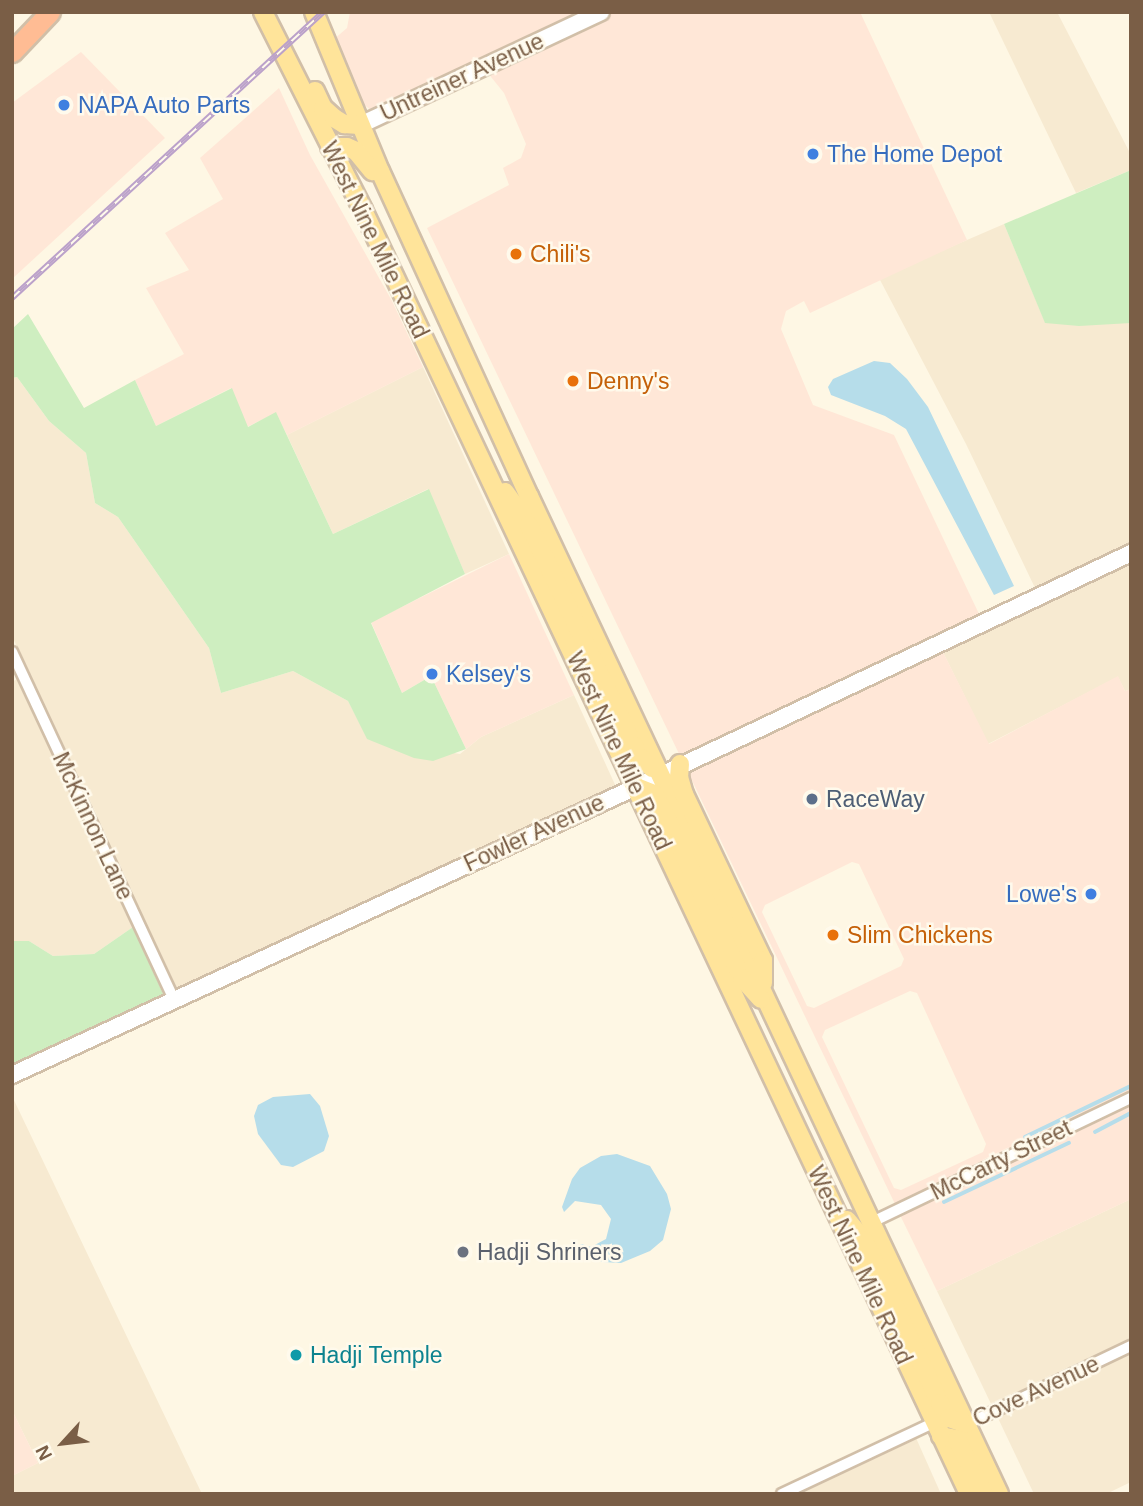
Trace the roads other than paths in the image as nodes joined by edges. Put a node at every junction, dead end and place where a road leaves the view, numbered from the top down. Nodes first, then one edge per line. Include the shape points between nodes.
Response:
1 (50, 12) edge
2 (263, 12) edge
3 (314, 12) edge
4 (601, 12) edge
5 (12, 52) edge
6 (289, 60) junction
7 (360, 125) junction
8 (330, 146) junction
9 (423, 264) junction
10 (480, 458) junction
11 (1131, 552) edge
12 (12, 652) edge
13 (17, 673) edge
14 (680, 764) junction
15 (661, 774) junction
16 (636, 787) junction
17 (763, 990) junction
18 (174, 1000) junction
19 (774, 1013) junction
20 (12, 1075) edge
21 (1131, 1098) edge
22 (829, 1199) junction
23 (872, 1222) junction
24 (1131, 1346) edge
25 (966, 1424) junction
26 (938, 1429) junction
27 (782, 1494) edge
28 (969, 1494) edge
29 (984, 1494) edge
30 (999, 1494) edge

1 - 5 highway
2 - 6 main road, West Nine Mile Road
3 - 7 main road, West Nine Mile Road
4 - 7 street, Untreiner Avenue
6 - 7 main road via 308,77 334,118
6 - 8 main road, West Nine Mile Road
7 - 9 main road, West Nine Mile Road
8 - 9 main road via 347,147 364,158 407,253
8 - 10 main road, West Nine Mile Road
9 - 15 main road, West Nine Mile Road
10 - 15 main road via 529,525 634,747
10 - 16 main road, West Nine Mile Road
11 - 14 street, Fowler Avenue
12 - 13 street, McKinnon Lane
13 - 18 street, McKinnon Lane
14 - 15 street, Fowler Avenue
14 - 17 main road via 684,794 763,960
15 - 16 street, Fowler Avenue
15 - 17 main road, West Nine Mile Road
16 - 18 street, Fowler Avenue
16 - 19 main road via 654,794 742,978
16 - 22 main road, West Nine Mile Road
17 - 19 main road, West Nine Mile Road
18 - 20 street, Fowler Avenue
19 - 23 main road, West Nine Mile Road
21 - 23 street, McCarty Street
22 - 25 main road via 864,1240 949,1418
22 - 26 main road, West Nine Mile Road
23 - 25 main road, West Nine Mile Road
24 - 25 street, Cove Avenue
25 - 26 street, Cove Avenue
25 - 30 main road, West Nine Mile Road
26 - 27 street, Cove Avenue
26 - 28 main road, West Nine Mile Road
26 - 29 main road via 957,1439

